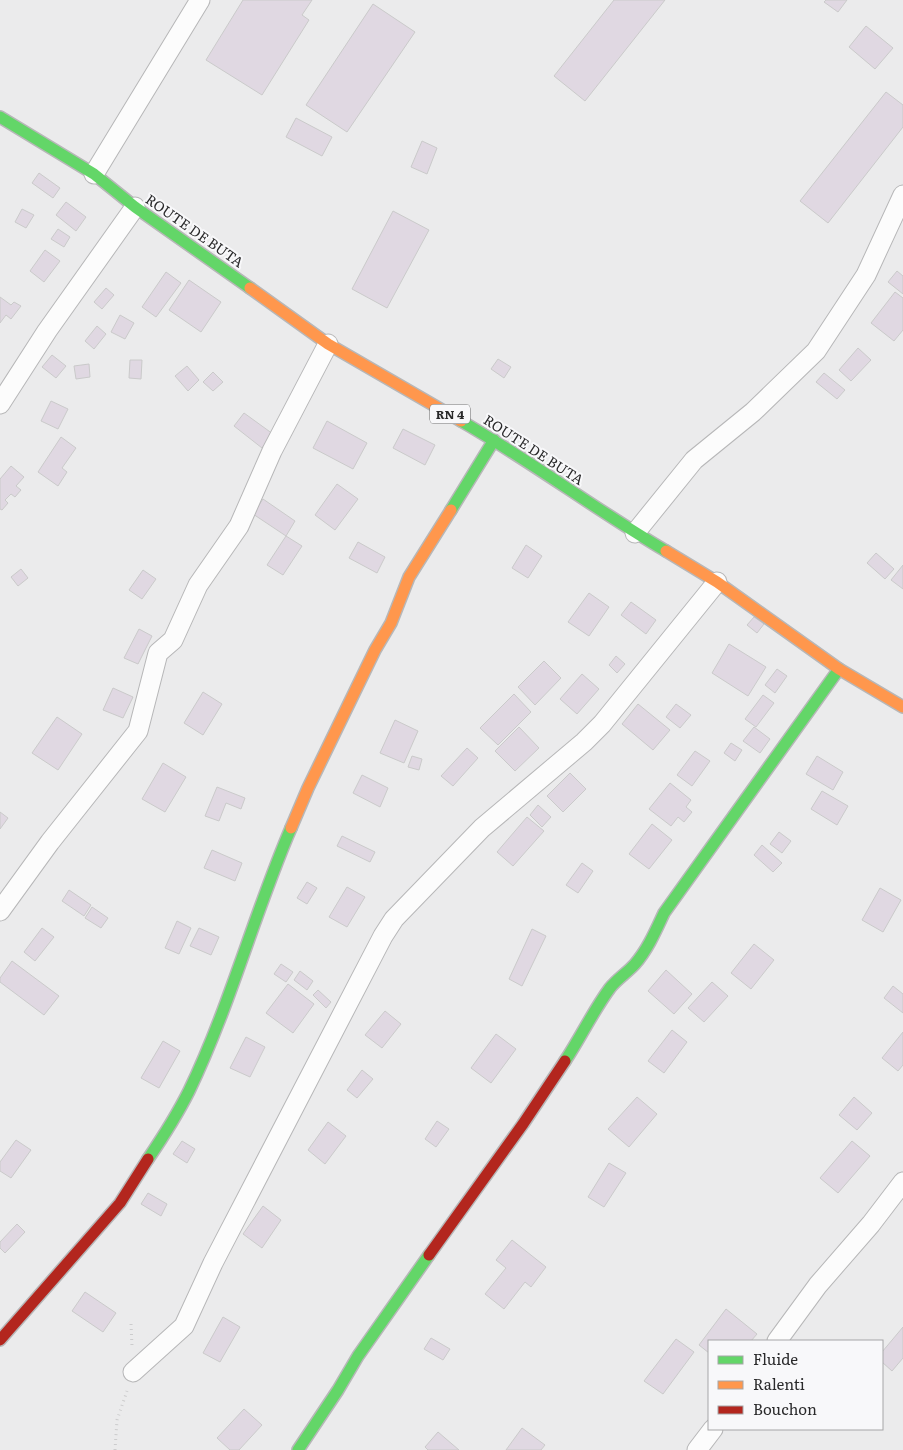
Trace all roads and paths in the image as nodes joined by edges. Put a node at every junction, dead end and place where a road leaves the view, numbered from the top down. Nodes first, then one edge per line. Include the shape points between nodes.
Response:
1 (200, 0) edge
2 (0, 117) edge
3 (94, 174) junction
4 (903, 196) edge
5 (136, 206) junction
6 (328, 344) junction
7 (0, 404) edge
8 (494, 440) junction
9 (635, 533) junction
10 (717, 582) junction
11 (839, 669) junction
12 (903, 707) edge
13 (0, 911) edge
14 (903, 1182) edge
15 (0, 1340) edge
16 (778, 1340) edge
17 (133, 1372) dead end
18 (711, 1430) edge
19 (298, 1450) edge
20 (697, 1450) edge

1 - 3 street
2 - 3 main road, ROUTE DE BUTA / RN 4
3 - 5 main road, ROUTE DE BUTA / RN 4
4 - 9 street via 866,274 816,351 754,412 694,460
5 - 6 main road, ROUTE DE BUTA / RN 4
5 - 7 street via 47,331
6 - 8 main road, ROUTE DE BUTA / RN 4
6 - 13 street via 272,451 240,526 198,585 173,640 158,652 138,731
8 - 9 main road, ROUTE DE BUTA / RN 4
8 - 15 main road via 409,577 391,623 308,788 272,872 216,1028 169,1127 120,1203
9 - 10 main road, ROUTE DE BUTA / RN 4
10 - 11 main road, ROUTE DE BUTA / RN 4
10 - 17 street via 602,724 482,828 394,919 213,1263 184,1326
11 - 12 main road, ROUTE DE BUTA / RN 4
11 - 19 main road via 664,913 636,964 612,986 597,1006 580,1038 523,1124 358,1356
14 - 16 street via 818,1285
18 - 20 street

